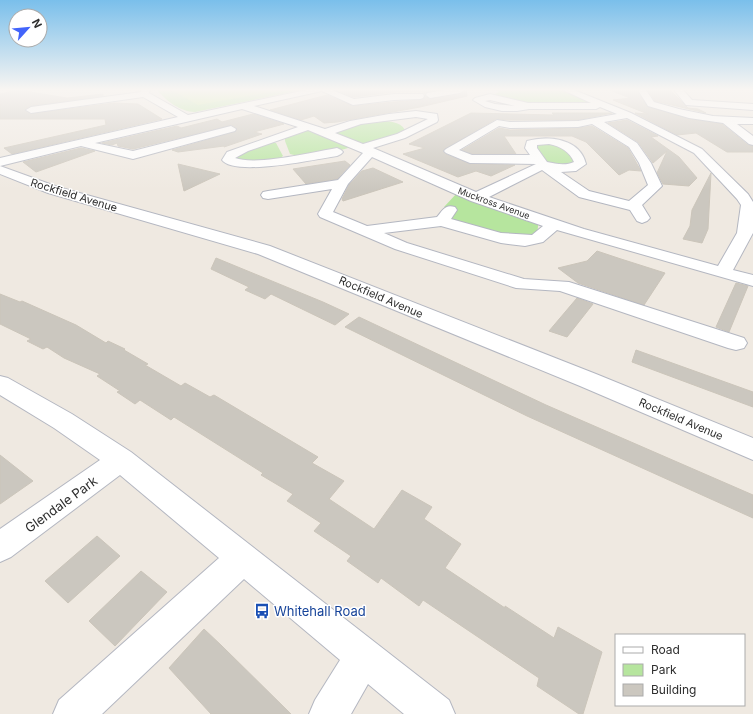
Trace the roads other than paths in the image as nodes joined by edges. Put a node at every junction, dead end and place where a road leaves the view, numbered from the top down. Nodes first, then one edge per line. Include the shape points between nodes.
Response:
1 (163, 123) edge
2 (296, 123) edge
3 (357, 123) edge
4 (401, 123) edge
5 (425, 123) edge
6 (496, 123) edge
7 (499, 123) edge
8 (582, 123) edge
9 (598, 123) edge
10 (645, 123) edge
11 (730, 123) edge
12 (307, 127) junction
13 (414, 128) junction
14 (231, 129) dead end
15 (325, 133) junction
16 (278, 136) junction
17 (202, 137) junction
18 (80, 142) junction
19 (753, 142) edge
20 (244, 149) junction
21 (367, 151) junction
22 (337, 152) dead end
23 (128, 155) junction
24 (288, 159) junction
25 (99, 161) dead end
26 (0, 162) edge
27 (541, 162) junction
28 (0, 170) edge
29 (342, 183) junction
30 (268, 195) dead end
31 (476, 198) junction
32 (751, 205) edge
33 (632, 206) junction
34 (642, 218) dead end
35 (553, 225) junction
36 (365, 231) junction
37 (723, 272) junction
38 (753, 281) edge
39 (736, 343) dead end
40 (0, 384) edge
41 (753, 449) edge
42 (122, 460) junction
43 (0, 547) edge
44 (243, 558) junction
45 (364, 656) junction
46 (73, 714) edge
47 (329, 714) edge
48 (435, 714) edge

1 - 18 street
2 - 12 street, Muckross Avenue
3 - 15 street
4 - 13 street
5 - 13 street
6 - 27 street via 450,151 470,159
7 - 8 street
9 - 33 street via 633,145 645,163 655,186
10 - 32 street via 698,151
11 - 19 street
12 - 15 street, Muckross Avenue
12 - 16 street
13 - 21 street
14 - 17 street
15 - 21 street, Muckross Avenue
16 - 20 street
16 - 24 street
17 - 20 street
17 - 23 street
18 - 23 street
18 - 26 street
20 - 24 street via 231,154 228,160 243,165
21 - 29 street via 368,154
21 - 31 street, Muckross Avenue
22 - 24 street
23 - 25 street
27 - 31 street
27 - 33 street via 584,194
28 - 41 street, Rockfield Avenue via 53,190 264,250
29 - 30 street
29 - 36 street via 326,214
31 - 35 street, Muckross Avenue
32 - 37 street via 745,233
33 - 34 street via 636,207
35 - 36 street via 534,240 510,239 446,216
35 - 37 street, Muckross Avenue
36 - 39 street via 401,246 522,284 562,286
37 - 38 street, Muckross Avenue
40 - 42 street
42 - 43 street, Glendale Park
42 - 44 street
44 - 45 street
44 - 46 street
45 - 47 street
45 - 48 street

